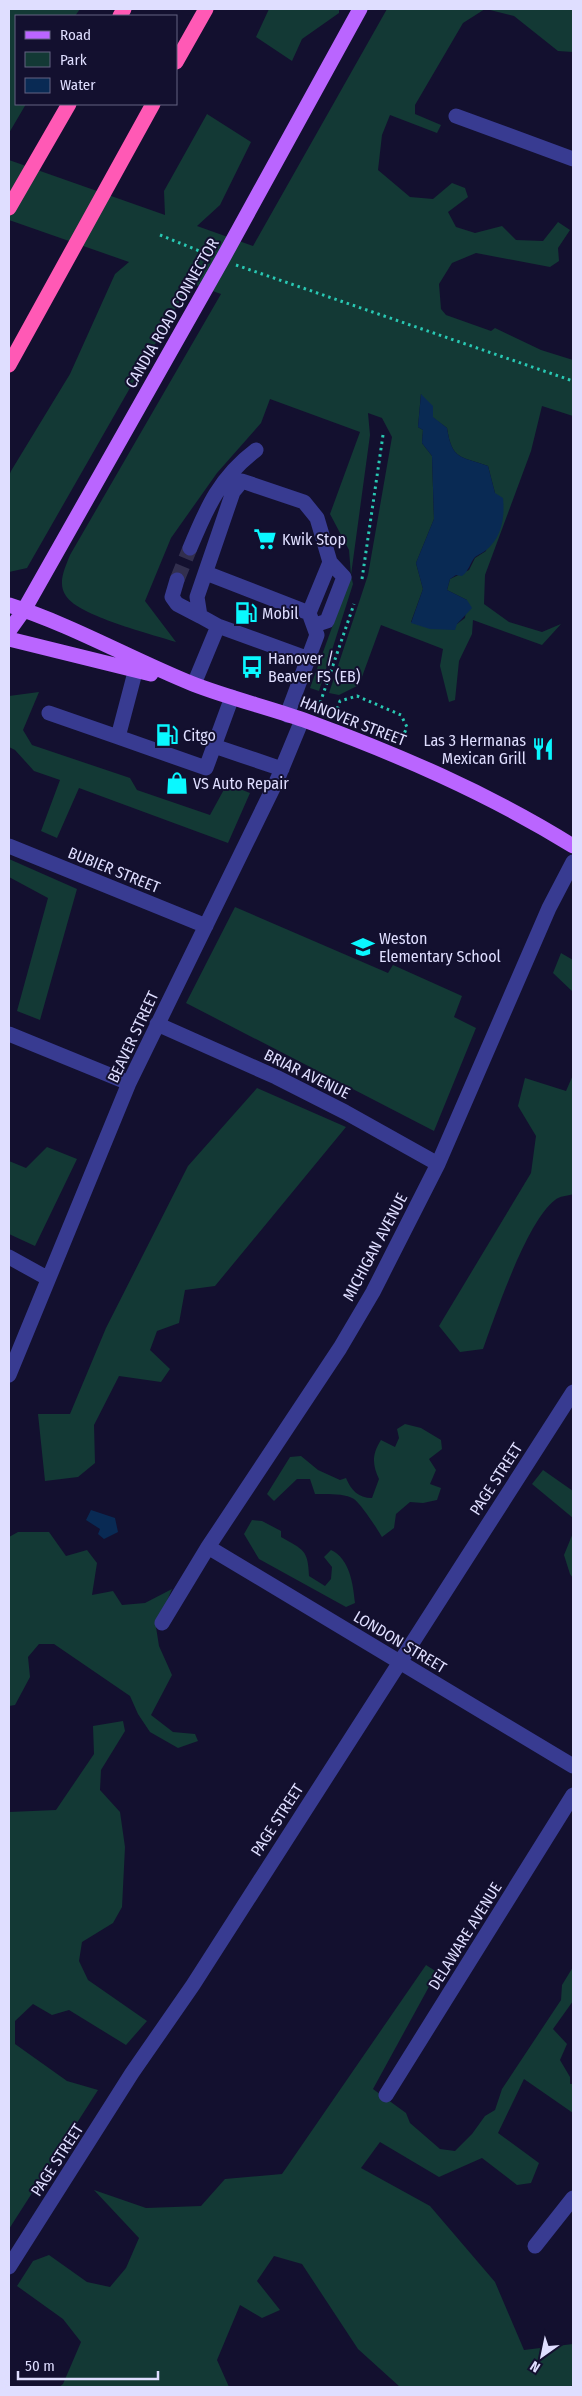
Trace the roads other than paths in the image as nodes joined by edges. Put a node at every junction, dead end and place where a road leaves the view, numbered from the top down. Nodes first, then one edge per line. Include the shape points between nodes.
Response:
1 (206, 9) edge
2 (360, 9) edge
3 (178, 58) edge
4 (68, 105) edge
5 (152, 105) edge
6 (456, 116) dead end
7 (573, 159) edge
8 (9, 208) edge
9 (9, 366) edge
10 (256, 450) dead end
11 (190, 548) tunnel mouth
12 (206, 573) junction
13 (177, 580) tunnel mouth
14 (9, 605) edge
15 (24, 610) junction
16 (200, 616) junction
17 (312, 619) junction
18 (218, 626) junction
19 (9, 631) edge
20 (9, 639) edge
21 (309, 659) junction
22 (137, 665) junction
23 (194, 684) junction
24 (232, 697) junction
25 (49, 713) dead end
26 (287, 715) junction
27 (302, 720) junction
28 (118, 737) junction
29 (214, 746) junction
30 (282, 769) junction
31 (9, 846) edge
32 (573, 846) edge
33 (573, 862) edge
34 (206, 926) junction
35 (157, 1024) junction
36 (9, 1034) edge
37 (130, 1083) junction
38 (438, 1164) junction
39 (9, 1257) edge
40 (47, 1278) junction
41 (9, 1375) edge
42 (573, 1392) edge
43 (208, 1547) junction
44 (162, 1623) dead end
45 (399, 1662) junction
46 (573, 1766) edge
47 (573, 1795) edge
48 (386, 2096) dead end
49 (573, 2198) edge
50 (535, 2246) dead end
51 (9, 2267) edge

1 - 3 highway
2 - 15 main road, CANDIA ROAD CONNECTOR
4 - 8 highway
5 - 9 highway
6 - 7 street
10 - 11 street via 237,464 207,507
12 - 16 street via 197,597
12 - 17 street
12 - 17 street via 233,492 242,481 304,502 318,518 330,562
13 - 16 street via 172,597 176,604
14 - 15 main road, HANOVER STREET
15 - 19 main road, CANDIA ROAD CONNECTOR
15 - 22 main road, HANOVER STREET via 76,630
16 - 18 street
17 - 21 street via 317,635
18 - 21 street
18 - 23 street
20 - 22 main road, HANOVER STREET
21 - 26 street
22 - 23 main road, HANOVER STREET
22 - 28 street
23 - 24 main road, HANOVER STREET
24 - 26 main road, HANOVER STREET
24 - 29 street
25 - 28 street
26 - 27 main road, HANOVER STREET
27 - 30 street, BEAVER STREET
27 - 32 main road, HANOVER STREET via 395,755 491,799
28 - 29 street via 206,768
29 - 30 street
30 - 34 street, BEAVER STREET
31 - 34 street, BUBIER STREET
33 - 38 street, MICHIGAN AVENUE via 549,908
34 - 35 street, BEAVER STREET
35 - 37 street, BEAVER STREET
35 - 38 street, BRIAR AVENUE via 285,1082
36 - 37 street
37 - 40 street, BEAVER STREET
38 - 43 street, MICHIGAN AVENUE via 373,1292 340,1348
39 - 40 street
40 - 41 street, BEAVER STREET
42 - 45 street, PAGE STREET
43 - 44 street, MICHIGAN AVENUE
43 - 45 street, LONDON STREET
45 - 46 street, LONDON STREET
45 - 51 street, PAGE STREET
47 - 48 street, DELAWARE AVENUE
49 - 50 street

